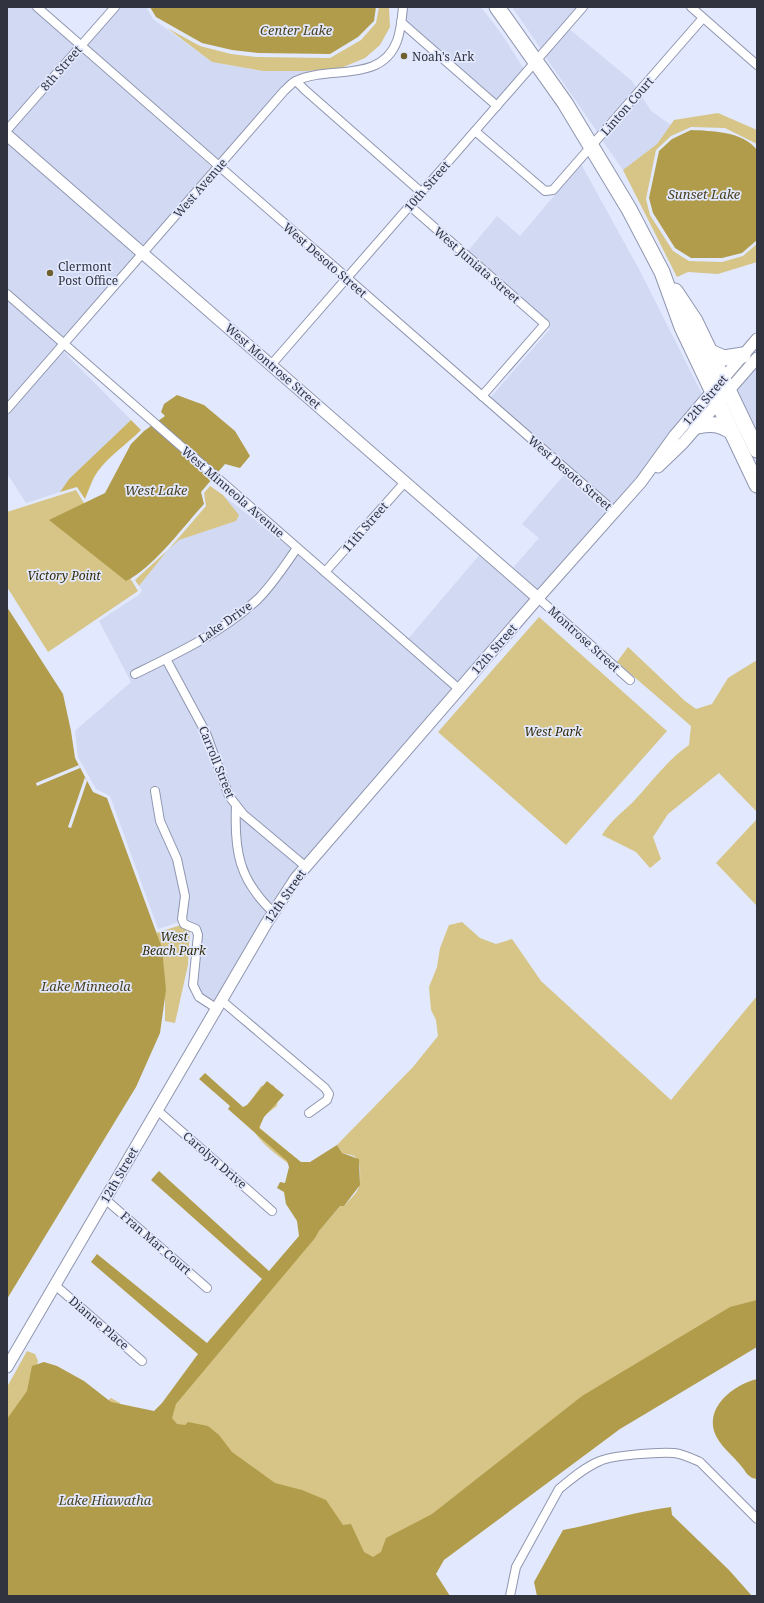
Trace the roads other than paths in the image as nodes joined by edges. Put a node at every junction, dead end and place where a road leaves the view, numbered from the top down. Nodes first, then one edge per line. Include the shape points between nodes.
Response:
1 (36, 7) edge
2 (114, 7) edge
3 (403, 7) edge
4 (498, 7) edge
5 (583, 7) edge
6 (691, 7) edge
7 (703, 18) junction
8 (401, 22) junction
9 (80, 46) junction
10 (536, 61) junction
11 (757, 65) edge
12 (296, 81) junction
13 (497, 106) junction
14 (7, 130) edge
15 (475, 131) junction
16 (7, 135) edge
17 (592, 146) junction
18 (218, 167) junction
19 (421, 192) junction
20 (410, 206) junction
21 (144, 253) junction
22 (662, 272) junction
23 (346, 278) junction
24 (7, 294) edge
25 (757, 339) edge
26 (65, 344) junction
27 (710, 352) junction
28 (750, 357) edge
29 (271, 365) junction
30 (726, 385) junction
31 (482, 396) junction
32 (715, 397) junction
33 (7, 409) edge
34 (698, 426) junction
35 (732, 432) junction
36 (675, 435) junction
37 (683, 443) junction
38 (757, 450) edge
39 (405, 482) junction
40 (641, 482) junction
41 (757, 485) edge
42 (615, 512) junction
43 (297, 548) junction
44 (326, 572) junction
45 (538, 598) junction
46 (166, 659) junction
47 (135, 674) dead end
48 (630, 680) dead end
49 (459, 689) junction
50 (154, 791) dead end
51 (236, 806) junction
52 (306, 866) junction
53 (273, 912) junction
54 (218, 1004) junction
55 (157, 1110) junction
56 (309, 1113) dead end
57 (105, 1199) junction
58 (272, 1211) dead end
59 (56, 1285) junction
60 (207, 1288) dead end
61 (142, 1361) dead end
62 (7, 1367) edge
63 (757, 1519) edge
64 (510, 1596) edge

1 - 9 street, West Desoto Street
2 - 9 street, 8th Street
3 - 8 street, West Avenue
4 - 10 highway
5 - 10 street, 10th Street
6 - 7 street
7 - 11 street
7 - 17 street, Linton Court
8 - 12 street, West Avenue via 397,42 392,50 374,65 352,72
8 - 13 street
9 - 14 street, 8th Street
9 - 18 street, West Desoto Street
10 - 13 street, 10th Street
10 - 17 highway
12 - 18 street, West Avenue via 284,91
12 - 19 street
13 - 15 street, 10th Street
15 - 17 street, Linton Court via 549,192
15 - 19 street, 10th Street
16 - 21 main road, West Montrose Street
17 - 22 highway via 630,209
18 - 21 street, West Avenue
18 - 23 street, West Desoto Street
19 - 20 street, 10th Street
20 - 23 street, 10th Street
20 - 31 street, West Juniata Street via 545,324
21 - 26 street, West Avenue
21 - 29 main road, West Montrose Street
22 - 27 highway via 695,321
22 - 32 highway via 682,327
23 - 29 street, 10th Street
23 - 31 street, West Desoto Street
24 - 26 street, West Minneola Avenue
25 - 28 main road, 12th Street
26 - 33 street, West Avenue
26 - 43 street, West Minneola Avenue
27 - 28 highway via 724,358
27 - 30 highway
28 - 30 main road, 12th Street
29 - 39 main road, West Montrose Street
30 - 32 main road, 12th Street
30 - 38 highway
31 - 42 street, West Desoto Street
32 - 34 main road, 12th Street
32 - 35 highway
32 - 36 main road, 12th Street
34 - 35 highway via 715,424 724,426
34 - 37 main road, 12th Street
35 - 41 highway
36 - 37 street
36 - 40 main road, 12th Street
37 - 40 main road, 12th Street
39 - 44 street, 11th Street
39 - 45 main road, West Montrose Street
40 - 42 main road, 12th Street
42 - 45 main road, 12th Street
43 - 44 street, West Minneola Avenue
43 - 46 street, Lake Drive via 268,587 244,611 203,639
44 - 49 street, West Minneola Avenue
45 - 48 street, Montrose Street
45 - 49 main road, 12th Street
46 - 47 street, Lake Drive
46 - 51 street, Carroll Street via 206,733 225,787
49 - 52 main road, 12th Street
50 - 54 street via 160,821 178,867 185,896 182,919 184,924 196,929 198,935 193,985 198,997
51 - 52 street, Carroll Street
51 - 53 street via 236,842 243,872 254,891
52 - 53 main road, 12th Street
53 - 54 main road, 12th Street
54 - 55 main road, 12th Street
54 - 56 street via 325,1088 329,1094 327,1100
55 - 57 main road, 12th Street
55 - 58 street, Carolyn Drive
57 - 59 main road, 12th Street
57 - 60 street, Fran Mar Court
59 - 61 street, Dianne Place
59 - 62 main road, 12th Street
63 - 64 street via 700,1462 688,1456 673,1453 610,1457 597,1462 559,1489 516,1567

